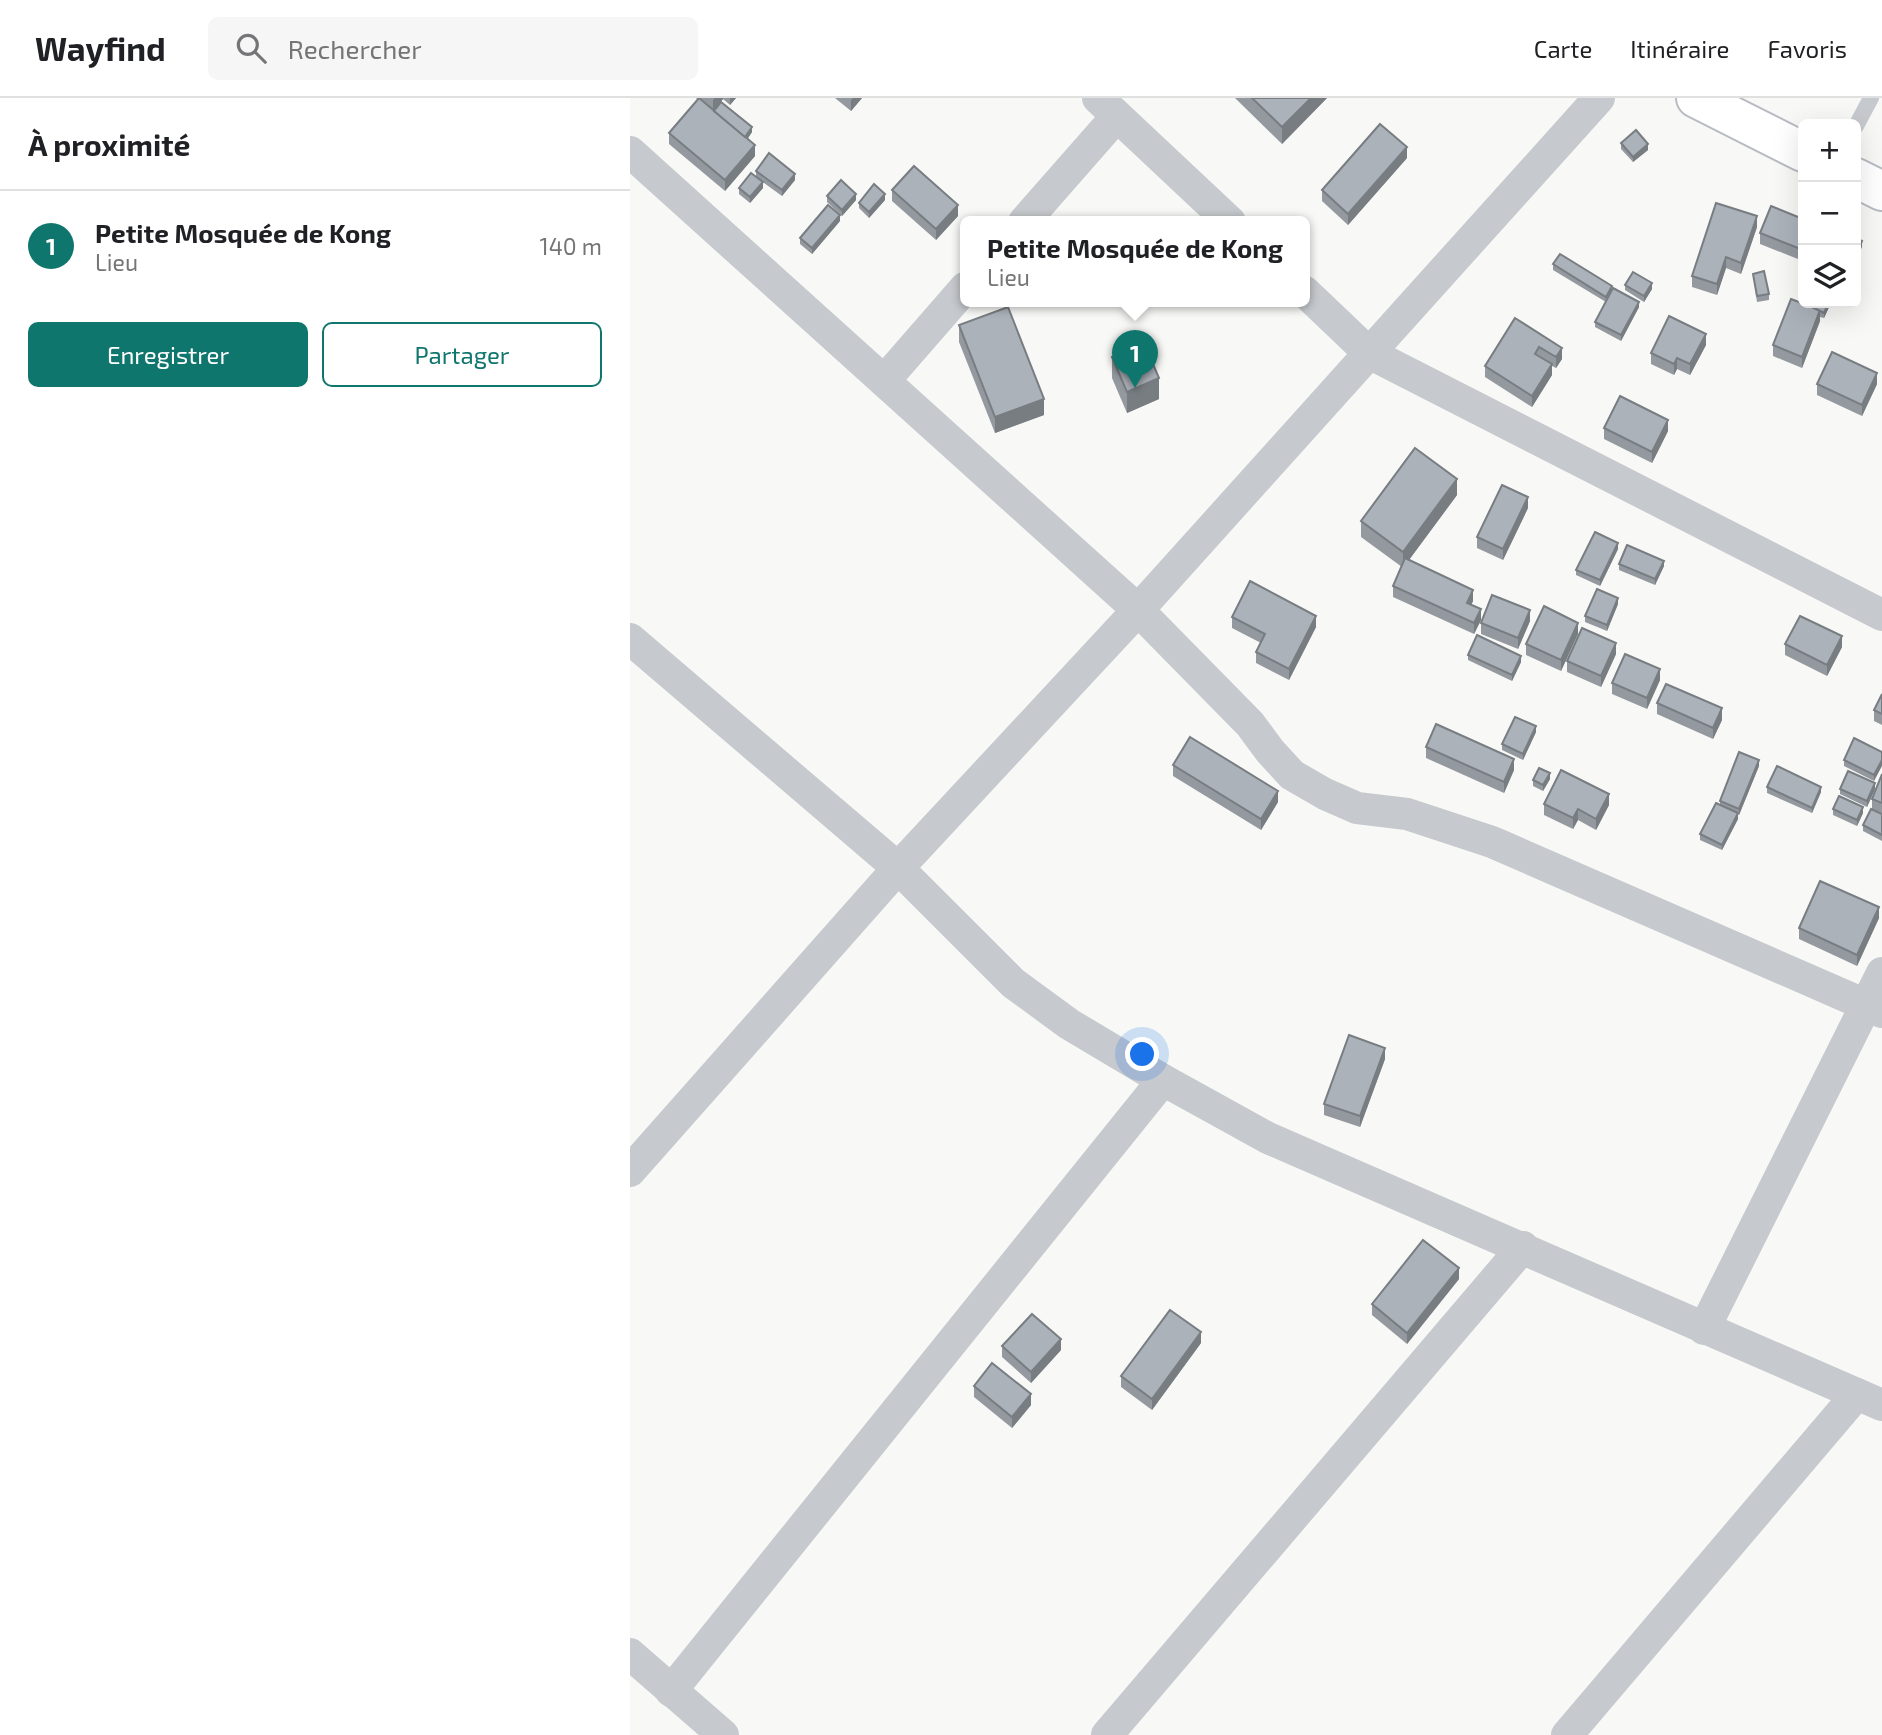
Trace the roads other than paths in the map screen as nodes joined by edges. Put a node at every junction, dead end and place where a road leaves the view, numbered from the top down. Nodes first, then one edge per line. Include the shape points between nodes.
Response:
1 (1599, 98) edge
2 (1696, 98) edge
3 (1871, 98) edge
4 (1107, 107) edge
5 (1860, 119) edge
6 (1798, 149) edge
7 (630, 152) edge
8 (1861, 180) edge
9 (1882, 191) edge
10 (1028, 216) edge
11 (1224, 216) edge
12 (960, 294) edge
13 (1310, 297) edge
14 (1369, 353) junction
15 (884, 381) junction
16 (1138, 610) junction
17 (1882, 615) edge
18 (630, 639) edge
19 (898, 869) junction
20 (1882, 973) edge
21 (1875, 1009) edge
22 (1163, 1080) junction
23 (637, 1151) edge
24 (1523, 1247) junction
25 (1704, 1329) junction
26 (1870, 1399) edge
27 (630, 1654) edge
28 (671, 1691) junction
29 (723, 1735) edge
30 (1107, 1735) edge
31 (1567, 1735) edge

1 - 14 street
2 - 6 main road
3 - 5 lane
4 - 10 street
4 - 11 street
7 - 15 street
8 - 9 main road
12 - 15 street
13 - 14 street
14 - 16 street
14 - 17 street
15 - 16 street
16 - 19 street
16 - 21 street via 1250,724 1292,775 1325,794 1357,808 1407,814 1492,842
18 - 19 street
19 - 22 street via 1013,983 1069,1024
19 - 23 street
20 - 21 street
21 - 25 street
22 - 24 street via 1268,1138
22 - 28 street
24 - 25 street
24 - 30 street
25 - 26 street
26 - 31 street
27 - 28 street
28 - 29 street

